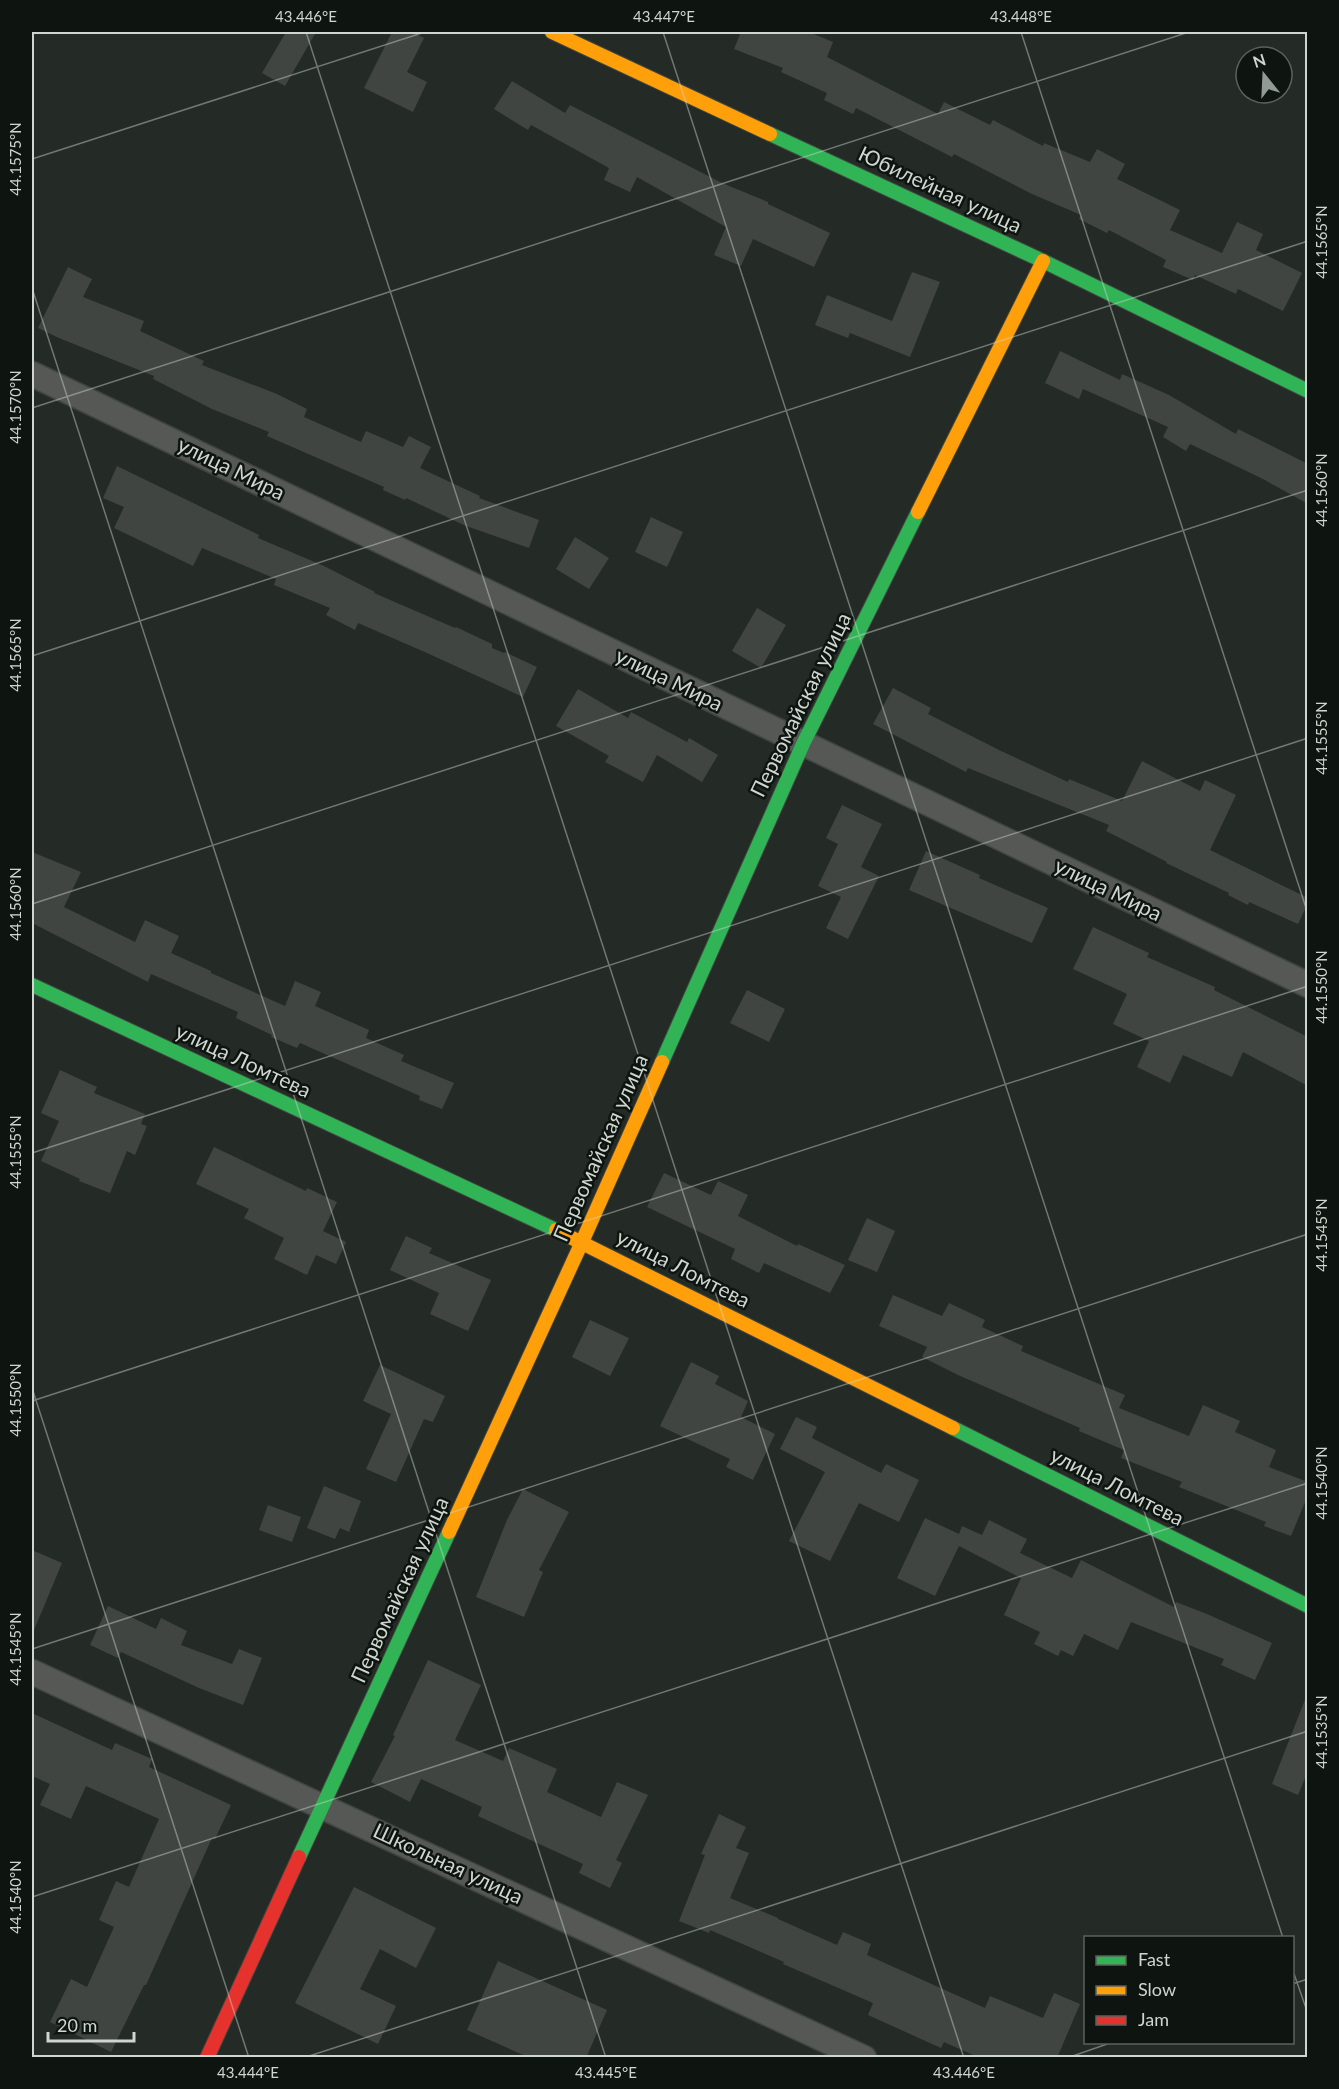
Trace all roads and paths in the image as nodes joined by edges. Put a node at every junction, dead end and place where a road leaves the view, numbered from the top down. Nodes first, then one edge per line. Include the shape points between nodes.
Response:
1 (552, 32) edge
2 (1043, 261) junction
3 (32, 374) edge
4 (1308, 391) edge
5 (804, 744) junction
6 (1308, 985) edge
7 (32, 986) edge
8 (582, 1242) junction
9 (1308, 1606) edge
10 (32, 1672) edge
11 (324, 1806) junction
12 (207, 2058) edge
13 (864, 2058) edge

1 - 2 street, Юбилейная улица
2 - 4 street, Юбилейная улица
2 - 5 street, Первомайская улица
3 - 5 street, улица Мира
5 - 6 street, улица Мира
5 - 8 street, Первомайская улица
7 - 8 street, улица Ломтева
8 - 9 street, улица Ломтева
8 - 11 street, Первомайская улица
10 - 11 street, Школьная улица
11 - 12 street, Первомайская улица
11 - 13 street, Школьная улица

